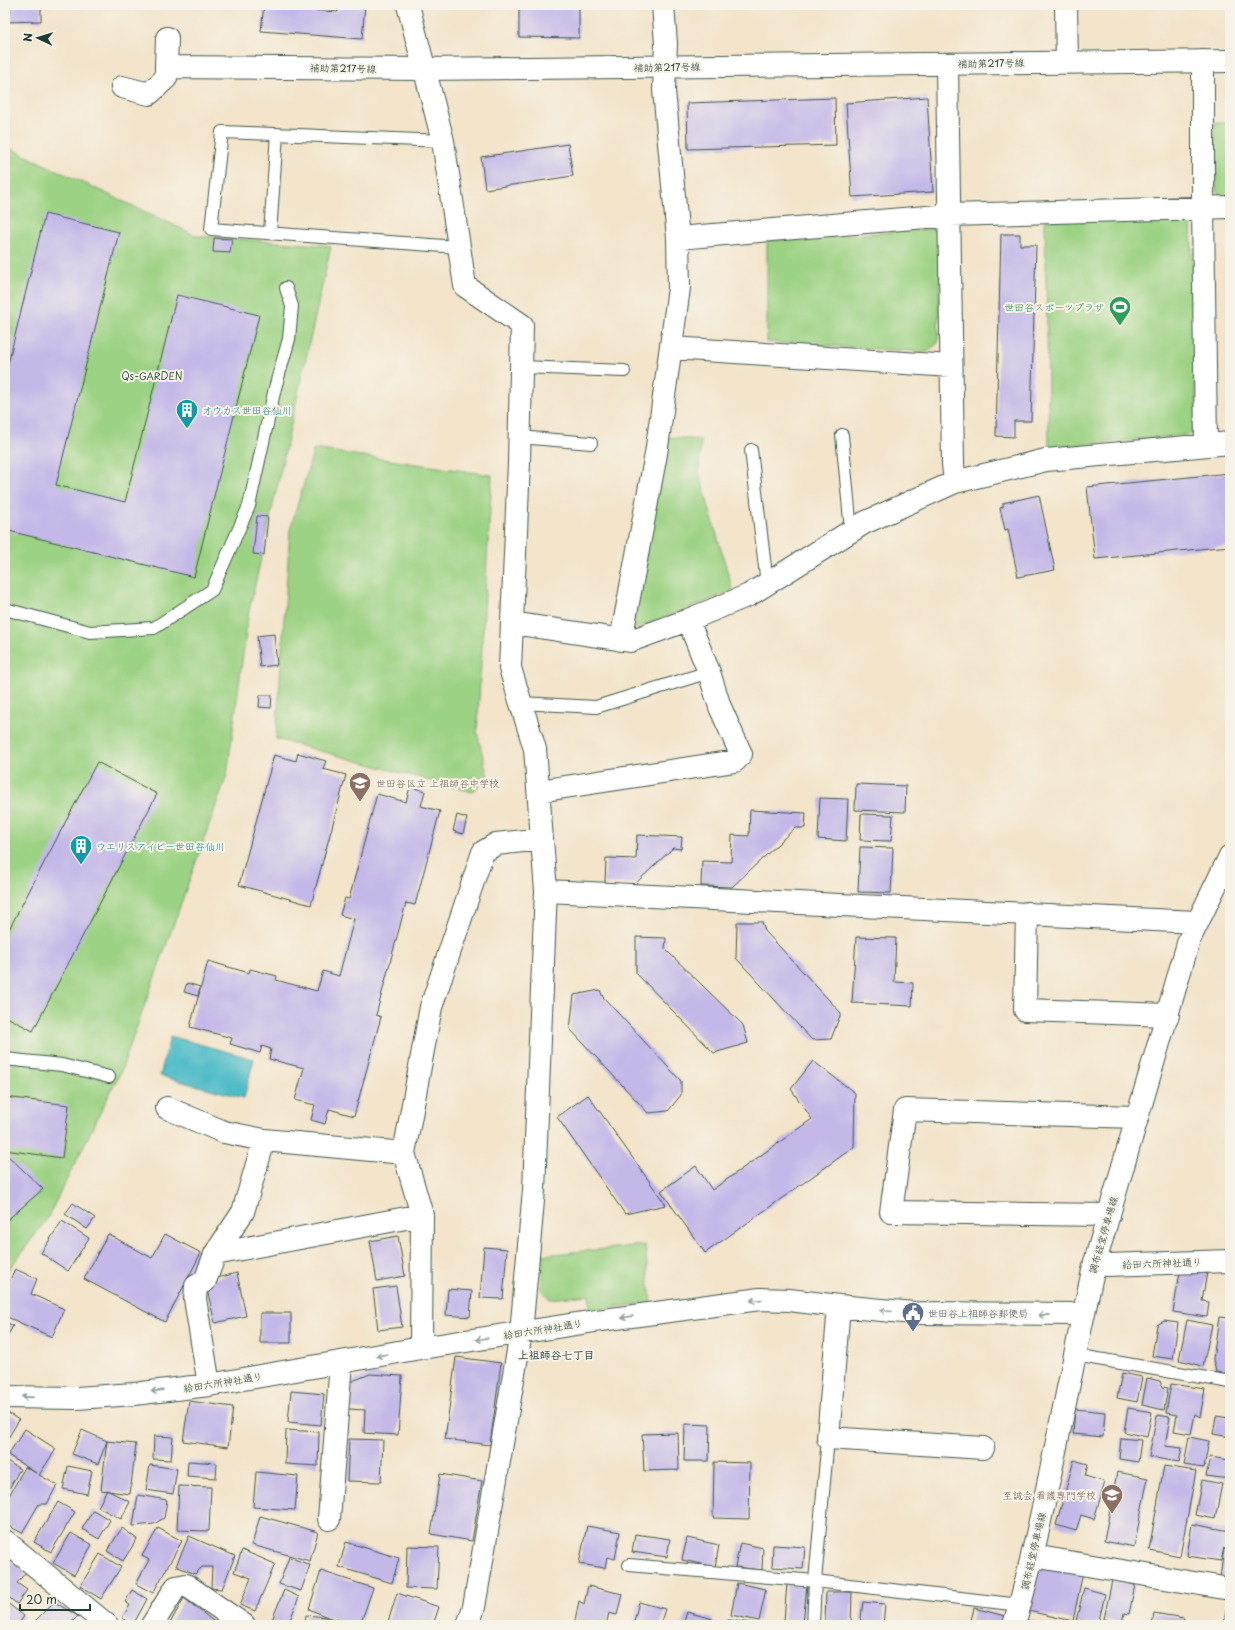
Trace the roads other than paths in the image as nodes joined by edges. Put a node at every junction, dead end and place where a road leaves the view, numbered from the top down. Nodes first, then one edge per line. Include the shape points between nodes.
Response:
1 (408, 5) edge
2 (663, 5) edge
3 (1066, 5) edge
4 (167, 38) dead end
5 (1203, 61) junction
6 (1230, 61) edge
7 (1067, 62) junction
8 (947, 64) junction
9 (166, 67) junction
10 (666, 67) junction
11 (423, 69) junction
12 (122, 87) dead end
13 (277, 134) junction
14 (442, 142) junction
15 (1230, 207) edge
16 (1203, 208) junction
17 (950, 215) junction
18 (270, 233) junction
19 (678, 238) junction
20 (458, 247) junction
21 (286, 288) dead end
22 (672, 348) junction
23 (951, 366) junction
24 (521, 367) junction
25 (624, 371) dead end
26 (842, 435) dead end
27 (519, 438) junction
28 (591, 443) dead end
29 (1230, 443) edge
30 (1206, 444) junction
31 (751, 450) dead end
32 (955, 482) junction
33 (851, 531) junction
34 (767, 584) junction
35 (5, 609) edge
36 (688, 620) junction
37 (512, 623) junction
38 (621, 640) junction
39 (709, 672) junction
40 (520, 703) junction
41 (538, 791) junction
42 (542, 839) junction
43 (1230, 856) edge
44 (546, 891) junction
45 (1027, 913) junction
46 (1197, 922) junction
47 (1168, 1015) junction
48 (5, 1059) edge
49 (109, 1077) dead end
50 (167, 1108) dead end
51 (1136, 1117) junction
52 (264, 1140) junction
53 (404, 1153) junction
54 (422, 1215) junction
55 (1109, 1215) junction
56 (215, 1254) junction
57 (1230, 1260) edge
58 (1095, 1262) junction
59 (839, 1306) junction
60 (1082, 1314) junction
61 (521, 1333) junction
62 (421, 1348) junction
63 (1075, 1356) junction
64 (341, 1362) junction
65 (1230, 1382) edge
66 (209, 1385) junction
67 (5, 1397) edge
68 (828, 1438) junction
69 (983, 1448) dead end
70 (329, 1519) dead end
71 (5, 1541) edge
72 (1033, 1556) junction
73 (629, 1565) dead end
74 (815, 1581) junction
75 (1230, 1588) edge
76 (1017, 1615) edge
77 (100, 1622) edge
78 (152, 1625) edge
79 (244, 1625) edge
80 (468, 1625) edge
81 (813, 1625) edge

1 - 11 street
2 - 10 street
3 - 7 street
4 - 9 street
5 - 6 street, 補助第217号線
5 - 7 street, 補助第217号線
5 - 16 street
7 - 8 street, 補助第217号線
8 - 10 street, 補助第217号線
8 - 17 street
9 - 11 street, 補助第217号線
9 - 12 street via 166,78 148,94
10 - 11 street, 補助第217号線
10 - 19 street via 664,90
11 - 14 street
13 - 14 lane
13 - 18 lane
13 - 18 lane via 222,132 211,228
14 - 20 street
15 - 16 street
16 - 17 street
16 - 30 street
17 - 19 street
17 - 23 street
18 - 20 lane
19 - 22 street via 679,288
20 - 24 street via 465,286 522,325
21 - 35 lane via 292,306 289,339 275,388 249,506 212,590 154,628 90,632
22 - 23 street
22 - 38 street via 656,454
23 - 32 street
24 - 25 lane
24 - 27 street
26 - 33 lane
27 - 28 lane
27 - 37 street
29 - 30 street
30 - 32 street via 1046,460
31 - 34 lane
32 - 33 street
33 - 34 street
34 - 36 street via 749,596
36 - 38 street via 630,642
36 - 39 street
37 - 38 street
37 - 40 street via 510,668
39 - 40 lane via 596,708
39 - 41 street via 720,707 741,754 735,761
40 - 41 street via 535,749
41 - 42 street
42 - 44 street
42 - 53 street via 496,844 483,852 431,1007
43 - 46 street, 調布経堂停車場線
44 - 45 street
44 - 61 street via 534,1190
45 - 46 street
45 - 47 street via 1025,1010
46 - 47 street, 調布経堂停車場線 via 1189,940
47 - 51 street, 調布経堂停車場線
48 - 49 lane via 62,1065
50 - 52 street via 224,1132
51 - 55 street, 調布経堂停車場線
51 - 55 street via 905,1110 891,1212
52 - 53 street
52 - 56 street via 243,1212
53 - 54 street
54 - 56 street
54 - 62 street
55 - 58 street, 調布経堂停車場線
56 - 66 street via 205,1281 196,1286 195,1299
57 - 58 street, 給田六所神社通り via 1106,1265
58 - 60 street, 調布経堂停車場線
60 -> 59 street, 給田六所神社通り via 914,1313
59 -> 61 street, 給田六所神社通り via 760,1299
59 - 68 street
60 - 63 street, 調布経堂停車場線
61 -> 62 street, 給田六所神社通り
61 - 80 street via 474,1607
62 -> 64 street, 給田六所神社通り
63 - 65 lane
63 - 72 street, 調布経堂停車場線
64 - 66 street, 給田六所神社通り
64 - 70 street
66 -> 67 street, 給田六所神社通り via 77,1398
68 - 69 street
68 - 74 lane
71 - 77 street
72 - 75 street
72 - 76 street, 調布経堂停車場線
73 - 74 lane
74 - 76 lane
74 - 81 lane
78 - 79 street via 176,1587 186,1585

